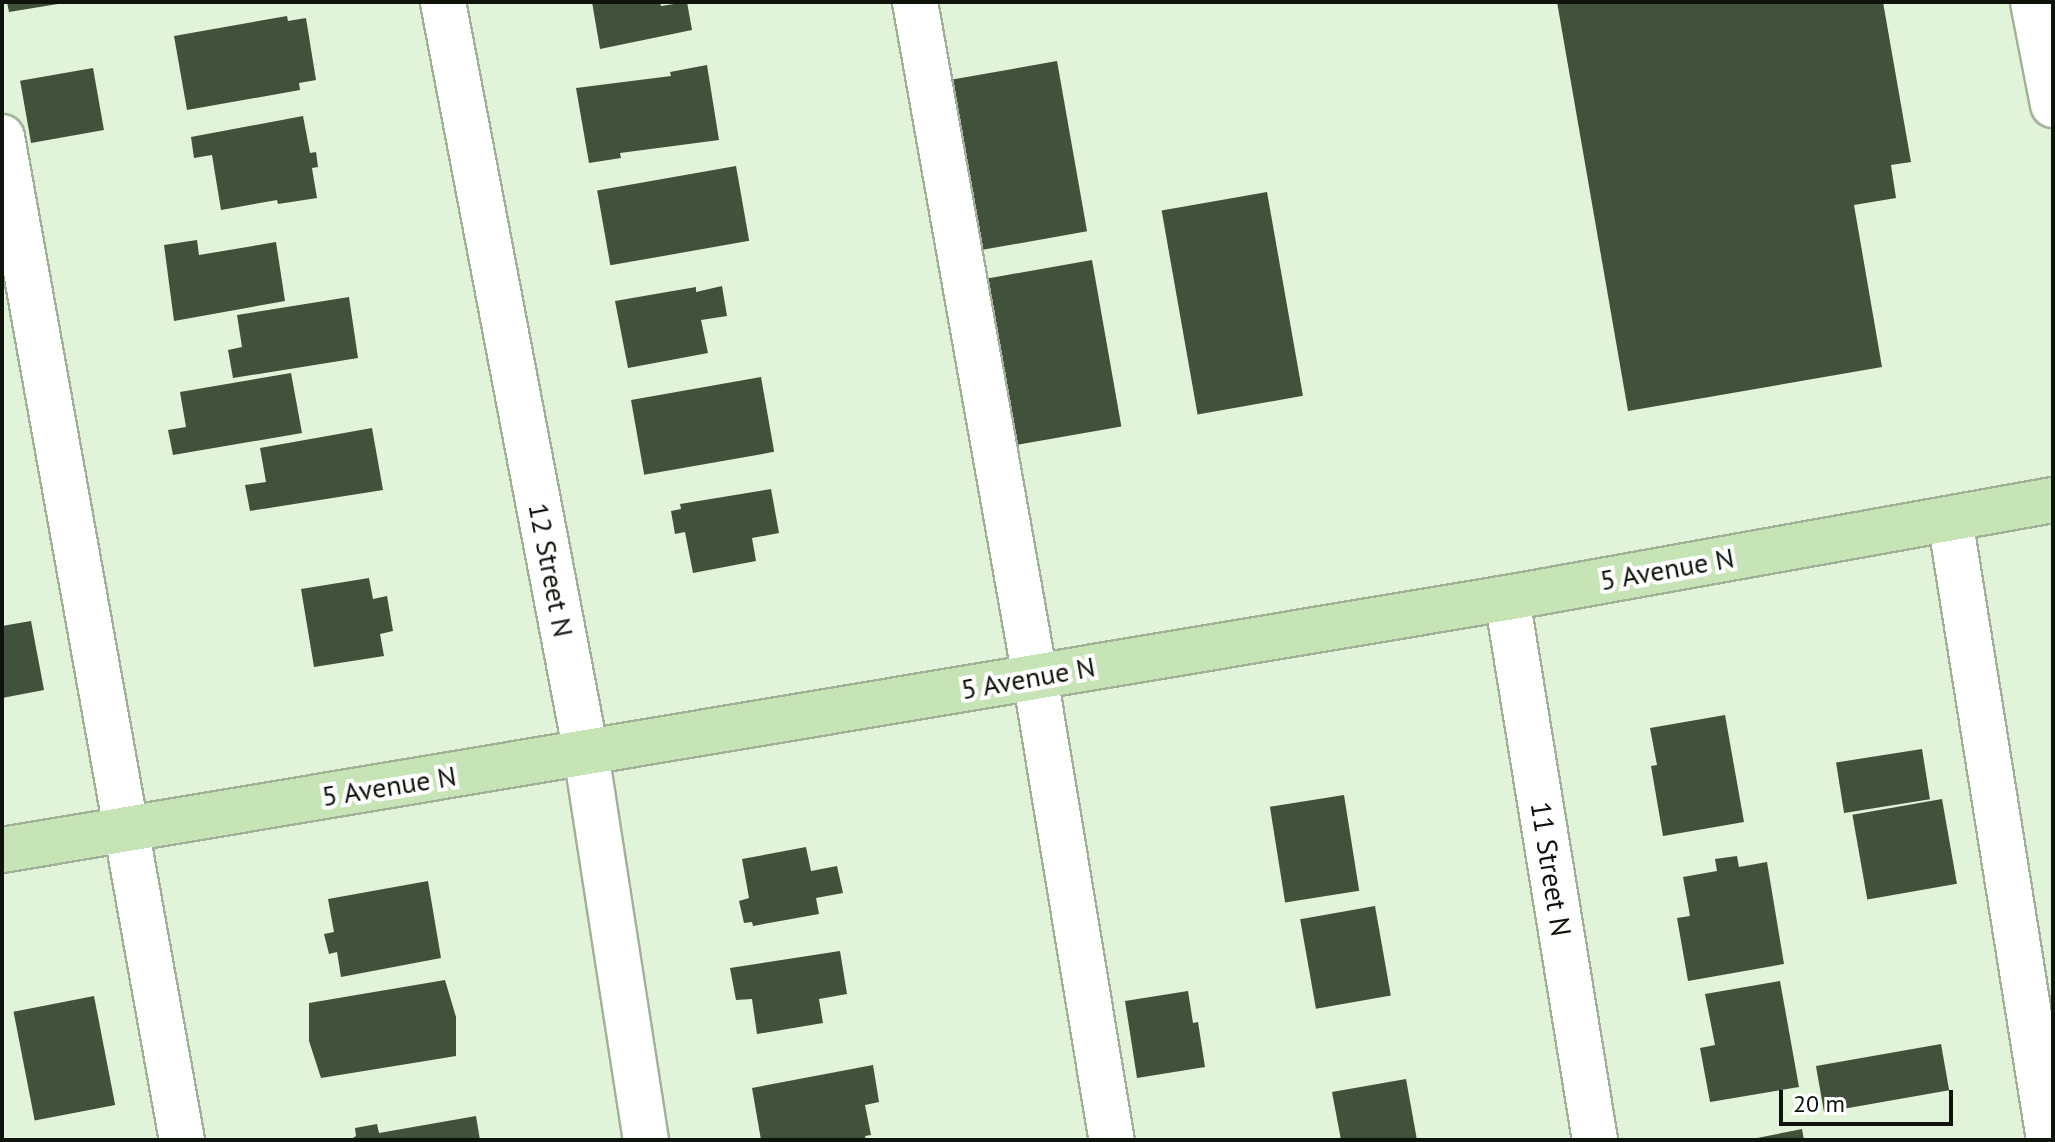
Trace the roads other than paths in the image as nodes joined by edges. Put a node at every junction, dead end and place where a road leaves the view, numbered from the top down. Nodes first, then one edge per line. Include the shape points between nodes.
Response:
1 (443, 2) edge
2 (915, 2) edge
3 (2033, 2) edge
4 (2053, 105) edge
5 (2, 137) edge
6 (2053, 500) edge
7 (1950, 519) junction
8 (1507, 598) junction
9 (1035, 677) junction
10 (586, 753) junction
11 (128, 829) junction
12 (2, 850) edge
13 (182, 1140) edge
14 (646, 1140) edge
15 (1112, 1140) edge
16 (1595, 1140) edge
17 (2049, 1140) edge

1 - 10 street, 12 Street N
2 - 9 street
3 - 4 street
5 - 11 street
6 - 7 main road, 5 Avenue N
7 - 8 main road, 5 Avenue N
7 - 17 street
8 - 9 main road, 5 Avenue N
8 - 16 street, 11 Street N
9 - 10 main road, 5 Avenue N
9 - 15 street
10 - 11 main road, 5 Avenue N
10 - 14 street, 12 Street N
11 - 12 main road, 5 Avenue N
11 - 13 street

